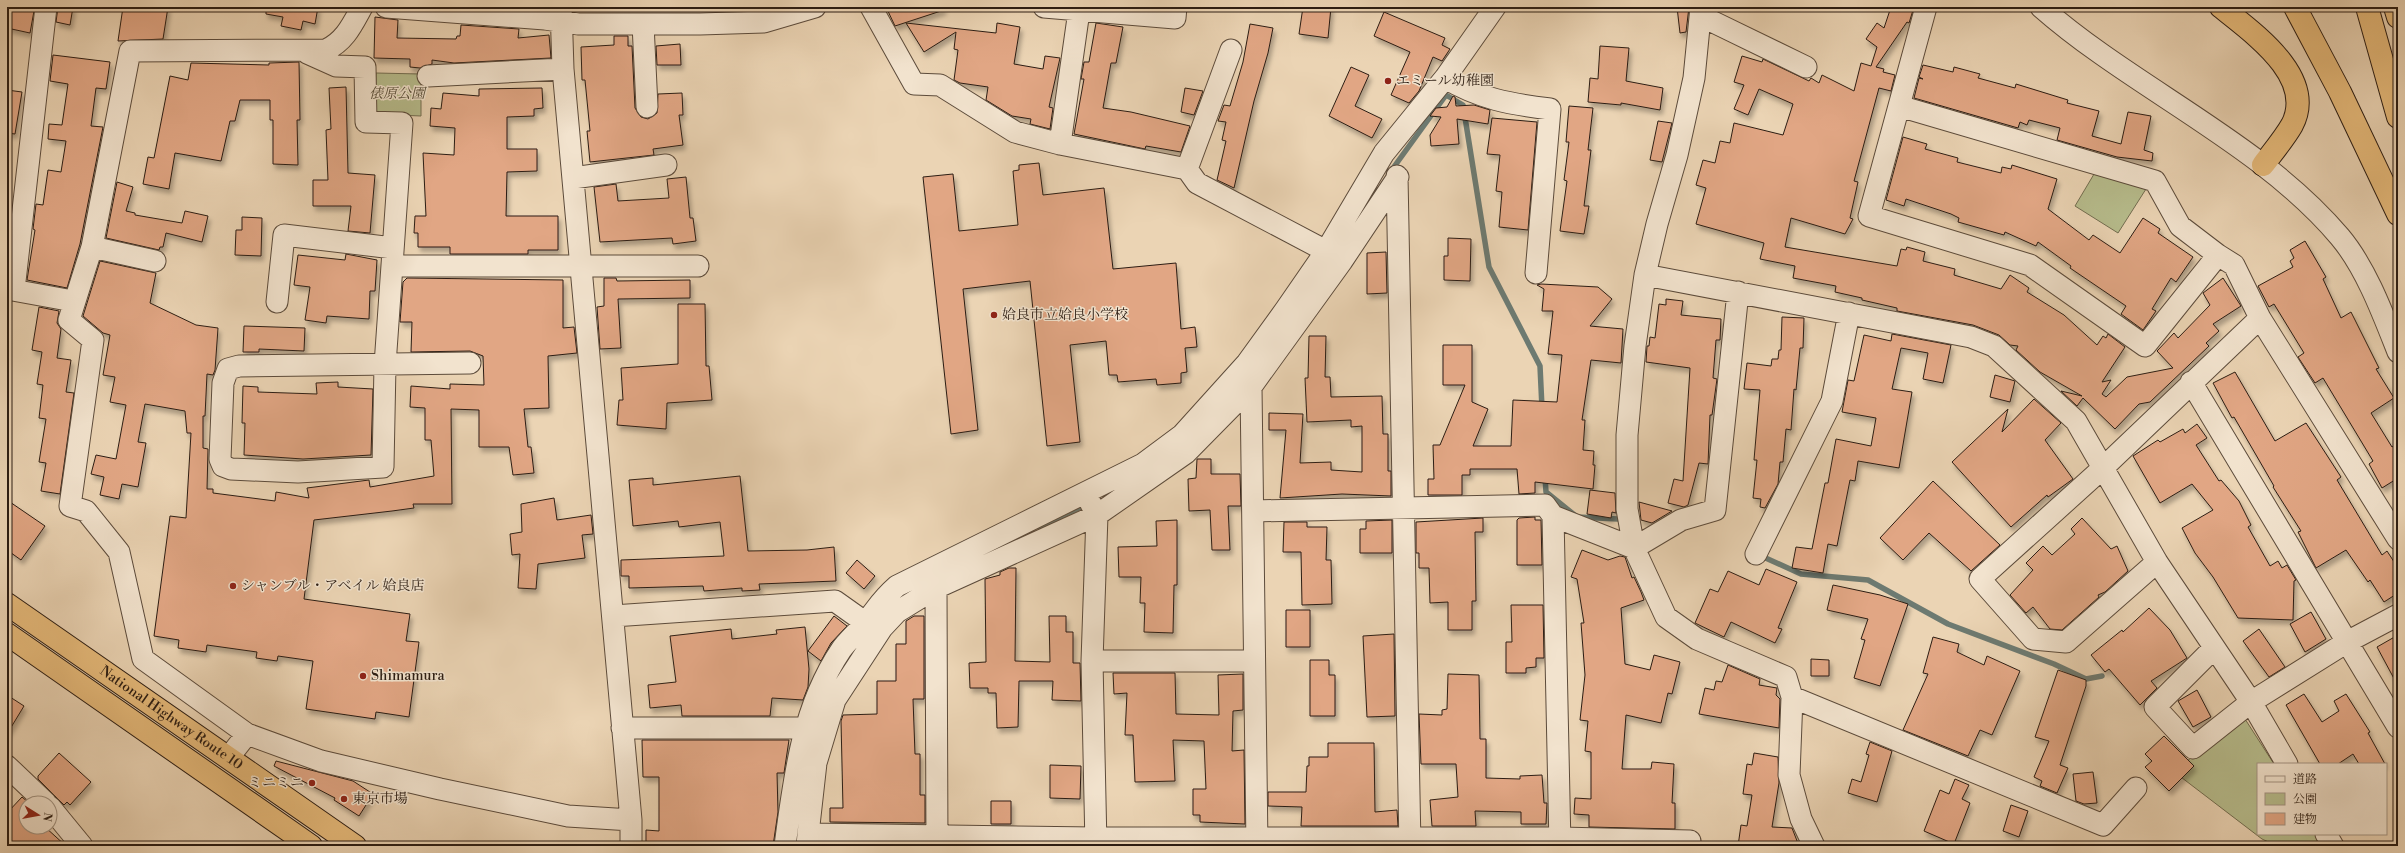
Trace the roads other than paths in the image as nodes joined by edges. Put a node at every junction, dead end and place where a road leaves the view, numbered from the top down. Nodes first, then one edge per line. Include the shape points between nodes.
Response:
1 (46, 7) edge
2 (362, 7) edge
3 (386, 7) edge
4 (815, 7) edge
5 (871, 7) edge
6 (1044, 7) edge
7 (1176, 7) edge
8 (1495, 7) edge
9 (1926, 7) edge
10 (2041, 7) edge
11 (2221, 7) edge
12 (2295, 7) edge
13 (2367, 7) edge
14 (2395, 7) edge
15 (1079, 11) junction
16 (1701, 11) edge
17 (561, 14) edge
18 (701, 16) edge
19 (2398, 16) edge
20 (643, 24) junction
21 (1231, 50) dead end
22 (304, 52) junction
23 (1806, 67) dead end
24 (563, 69) junction
25 (428, 76) dead end
26 (1446, 78) junction
27 (1899, 106) junction
28 (647, 107) dead end
29 (2398, 117) edge
30 (1060, 144) junction
31 (1384, 153) junction
32 (666, 165) dead end
33 (2263, 165) junction
34 (1187, 169) junction
35 (1398, 177) junction
36 (573, 178) junction
37 (2398, 214) edge
38 (92, 247) junction
39 (1326, 251) junction
40 (2218, 256) junction
41 (392, 257) junction
42 (155, 261) dead end
43 (698, 266) dead end
44 (582, 267) junction
45 (1536, 273) dead end
46 (1645, 275) junction
47 (10, 290) edge
48 (1738, 292) junction
49 (73, 301) junction
50 (277, 302) dead end
51 (1848, 313) junction
52 (2260, 318) junction
53 (2398, 352) edge
54 (470, 362) dead end
55 (384, 365) junction
56 (2190, 382) junction
57 (1251, 387) junction
58 (2104, 467) junction
59 (1086, 494) junction
60 (1404, 509) junction
61 (1253, 511) junction
62 (1097, 516) junction
63 (1553, 516) junction
64 (2398, 539) edge
65 (1634, 548) junction
66 (1756, 554) dead end
67 (2157, 562) junction
68 (936, 588) junction
69 (7, 604) edge
70 (2398, 615) edge
71 (613, 616) junction
72 (866, 622) junction
73 (7, 634) edge
74 (2347, 642) junction
75 (2214, 648) junction
76 (1254, 661) junction
77 (1092, 662) junction
78 (1792, 697) junction
79 (2252, 702) junction
80 (2398, 727) edge
81 (622, 728) junction
82 (805, 728) junction
83 (248, 734) junction
84 (229, 757) junction
85 (2286, 763) edge
86 (7, 766) edge
87 (2136, 788) dead end
88 (38, 795) edge
89 (58, 817) edge
90 (631, 820) junction
91 (2327, 835) edge
92 (807, 840) edge
93 (936, 841) edge
94 (1690, 841) dead end
95 (1096, 842) edge
96 (1257, 842) edge
97 (1410, 842) edge
98 (1560, 842) edge
99 (82, 846) edge
100 (311, 846) edge
101 (355, 846) edge
102 (631, 846) edge
103 (785, 846) edge
104 (1814, 846) edge
105 (2333, 846) edge

1 - 47 street
2 - 22 street via 349,31 337,45 326,50
3 - 17 street
4 - 18 street via 764,22
5 - 30 street via 914,84 940,85 1015,132
6 - 15 street
7 - 15 street via 1176,18
8 - 26 street
9 - 27 street
10 - 33 street via 2092,48
11 - 33 highway via 2270,50 2290,74 2295,85 2298,97 2297,111 2292,125
12 - 37 highway via 2340,92
13 - 29 highway
14 - 19 highway
15 - 30 street
16 - 23 street
16 - 46 street via 1692,86 1677,155
17 - 20 street via 578,24
17 - 24 street
18 - 20 street
20 - 28 street
21 - 34 street
22 - 38 street via 130,50
22 - 41 street via 336,66 365,67 366,122 402,123
24 - 25 street
24 - 36 street
26 - 31 street
26 - 45 street via 1468,92 1513,105 1550,109
27 - 40 street via 2155,181 2180,226
27 - 40 street via 1869,216 2030,265 2145,346
30 - 34 street
31 - 35 street
31 - 39 street
32 - 36 street
33 - 53 street via 2302,198 2340,237 2375,294
34 - 39 street via 1197,182
35 - 57 street via 1342,261
35 - 60 street
36 - 44 street
38 - 42 street
38 - 49 street
39 - 59 street via 1247,362 1182,435 1143,464
40 - 52 street via 2234,265
41 - 44 street
41 - 50 street via 284,235
41 - 55 street
43 - 44 street
44 - 71 street
46 - 48 street
46 - 65 street via 1626,435 1627,509
47 - 49 street
48 - 51 street
48 - 65 street via 1715,510 1681,520
49 - 83 street via 69,320 93,340 70,506 86,511 118,552 143,659
51 - 58 street via 1971,337 1994,346 2076,421
51 - 66 street via 1832,401
52 - 56 street
52 - 64 street
54 - 55 street
55 - 55 street via 383,467 298,472 232,469 223,466 220,459 223,383 228,369 239,366
56 - 58 street
56 - 74 street
57 - 61 street
57 - 62 street via 1186,453
58 - 67 street
58 - 67 street via 1980,579 2033,639 2066,642
59 - 62 street
59 - 72 street via 897,586 880,601
60 - 61 street
60 - 63 street via 1545,505
60 - 97 street
61 - 76 street
62 - 68 street
62 - 77 street
63 - 65 street
63 - 98 street
65 - 78 street via 1666,617 1697,639 1786,677
67 - 75 street
68 - 92 street via 897,612 882,628 835,700 816,763
68 - 93 street
69 - 84 highway, National Highway Route 10
70 - 74 street
71 - 72 street via 835,601
71 - 81 street
72 - 82 street via 841,649 815,699
73 - 100 highway, National Highway Route 10
74 - 79 street
74 - 80 street
75 - 79 street
75 - 79 street via 2154,707 2193,748
76 - 77 street
76 - 96 street
77 - 95 street
78 - 87 street via 2103,825
78 - 104 street via 1789,775 1801,819
79 - 85 street
81 - 82 street
81 - 90 street
82 - 103 street
83 - 84 street
83 - 90 street via 320,761 440,788 568,816
84 - 101 highway, National Highway Route 10
86 - 88 street
89 - 99 street
90 - 102 street
91 - 105 street
92 - 93 street
93 - 95 street
94 - 98 street
95 - 96 street
96 - 97 street
97 - 98 street

